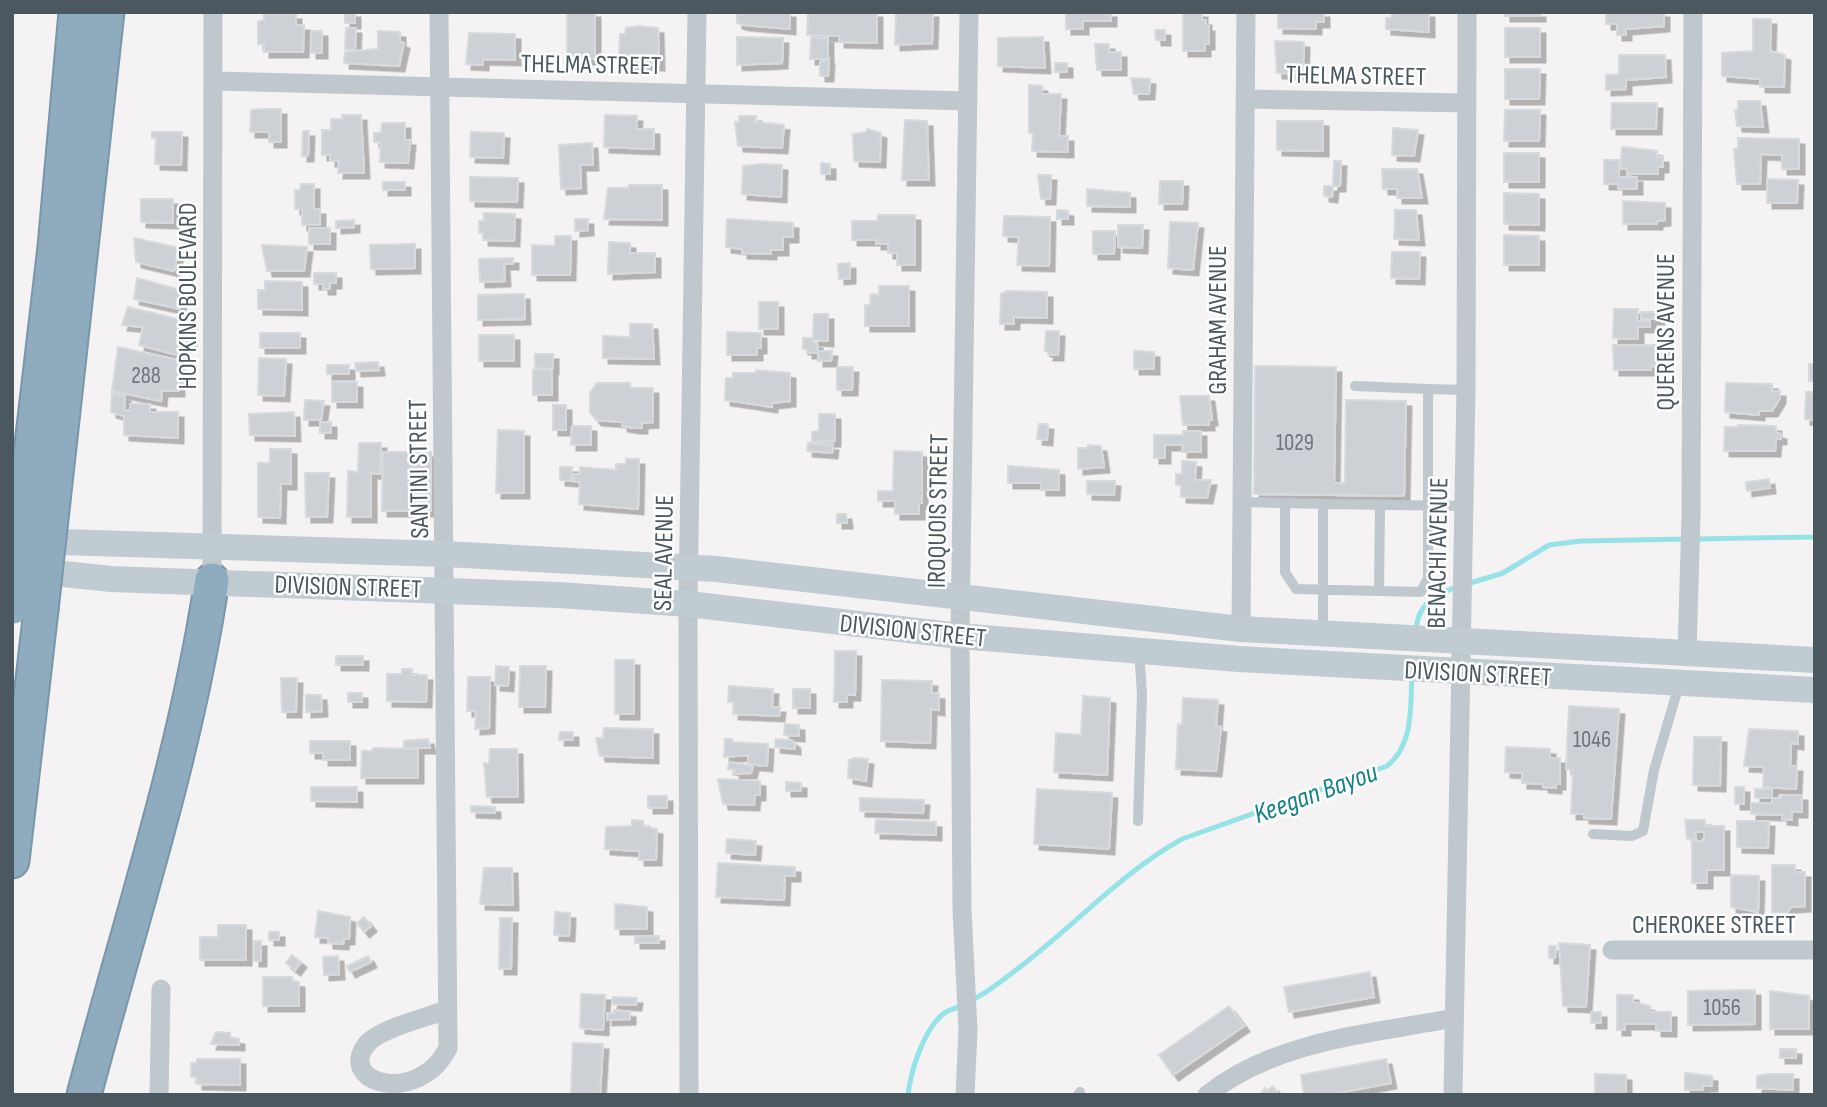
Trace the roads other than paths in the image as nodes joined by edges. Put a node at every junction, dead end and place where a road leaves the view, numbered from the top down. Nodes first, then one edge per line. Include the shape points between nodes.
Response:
1 (76, 12) edge
2 (107, 12) edge
3 (213, 12) edge
4 (439, 12) edge
5 (697, 12) edge
6 (969, 12) edge
7 (1246, 12) edge
8 (1467, 12) edge
9 (1693, 12) edge
10 (214, 81) junction
11 (441, 87) junction
12 (696, 92) junction
13 (1245, 99) junction
14 (968, 101) junction
15 (1467, 103) junction
16 (1355, 386) dead end
17 (1428, 389) junction
18 (1466, 390) junction
19 (1242, 502) junction
20 (1285, 503) junction
21 (1323, 504) junction
22 (1380, 505) junction
23 (1427, 506) junction
24 (1462, 506) junction
25 (12, 541) edge
26 (445, 554) junction
27 (212, 564) junction
28 (689, 567) junction
29 (12, 568) edge
30 (446, 589) junction
31 (1323, 590) junction
32 (1379, 591) junction
33 (962, 597) junction
34 (688, 604) junction
35 (12, 611) edge
36 (1241, 629) junction
37 (1323, 633) junction
38 (960, 636) junction
39 (1462, 639) junction
40 (1139, 650) junction
41 (1687, 652) junction
42 (1815, 660) edge
43 (1462, 672) junction
44 (1679, 683) junction
45 (1815, 690) edge
46 (1139, 821) dead end
47 (1593, 834) dead end
48 (12, 861) edge
49 (1612, 950) dead end
50 (1815, 950) edge
51 (161, 989) dead end
52 (447, 1010) junction
53 (1454, 1018) junction
54 (84, 1095) edge
55 (159, 1095) edge
56 (690, 1095) edge
57 (965, 1095) edge
58 (1207, 1095) edge
59 (1453, 1095) edge

1 - 35 highway, bridge via 55,247
2 - 48 highway, bridge
3 - 10 street, HOPKINS BOULEVARD
4 - 11 street, SANTINI STREET
5 - 12 street, SEAL AVENUE
6 - 14 street, IROQUOIS STREET
7 - 13 street, GRAHAM AVENUE
8 - 15 street, BENACHI AVENUE
9 - 41 street, QUERENS AVENUE
10 - 11 street, THELMA STREET
10 - 27 street, HOPKINS BOULEVARD
11 - 12 street, THELMA STREET
11 - 26 street, SANTINI STREET
12 - 14 street, THELMA STREET
12 - 28 street, SEAL AVENUE
13 - 15 street, THELMA STREET
13 - 19 street, GRAHAM AVENUE
14 - 33 street, IROQUOIS STREET
15 - 18 street, BENACHI AVENUE
16 - 17 lane
17 - 18 lane
17 - 23 lane
18 - 24 street, BENACHI AVENUE
19 - 20 lane
19 - 36 street, GRAHAM AVENUE
20 - 21 lane
20 - 31 lane via 1285,572 1296,589
21 - 22 lane
21 - 31 lane
22 - 23 lane
22 - 32 lane
23 - 24 lane
23 - 32 lane via 1428,578 1421,592
24 - 39 street, BENACHI AVENUE
25 - 27 main road, DIVISION STREET
26 - 27 main road, DIVISION STREET
26 - 28 main road, DIVISION STREET
26 - 30 street, SANTINI STREET
27 - 29 main road, DIVISION STREET via 111,579
27 - 30 main road, DIVISION STREET
27 - 54 highway via 204,636 175,762
28 - 33 main road, DIVISION STREET
28 - 34 street, SEAL AVENUE
30 - 34 main road, DIVISION STREET
30 - 52 street, SANTINI STREET
31 - 32 lane
31 - 37 lane
33 - 36 main road, DIVISION STREET
33 - 38 street, IROQUOIS STREET
34 - 38 main road, DIVISION STREET
34 - 56 street, SEAL AVENUE
36 - 37 main road, DIVISION STREET
37 - 39 main road, DIVISION STREET
38 - 40 main road, DIVISION STREET
38 - 57 street, IROQUOIS STREET via 961,909 968,1030
39 - 41 main road, DIVISION STREET
39 - 43 street, BENACHI AVENUE
40 - 43 main road, DIVISION STREET
40 - 46 lane
41 - 42 main road, DIVISION STREET
43 - 44 main road, DIVISION STREET
43 - 53 street, BENACHI AVENUE
44 - 45 main road, DIVISION STREET
44 - 47 lane via 1654,769 1643,831 1632,836
49 - 50 street, CHEROKEE STREET
51 - 55 street
52 - 52 street, SANTINI STREET via 448,1048 427,1075 382,1083 370,1079 362,1069 366,1044
53 - 58 street via 1317,1044 1261,1060
53 - 59 street, BENACHI AVENUE

